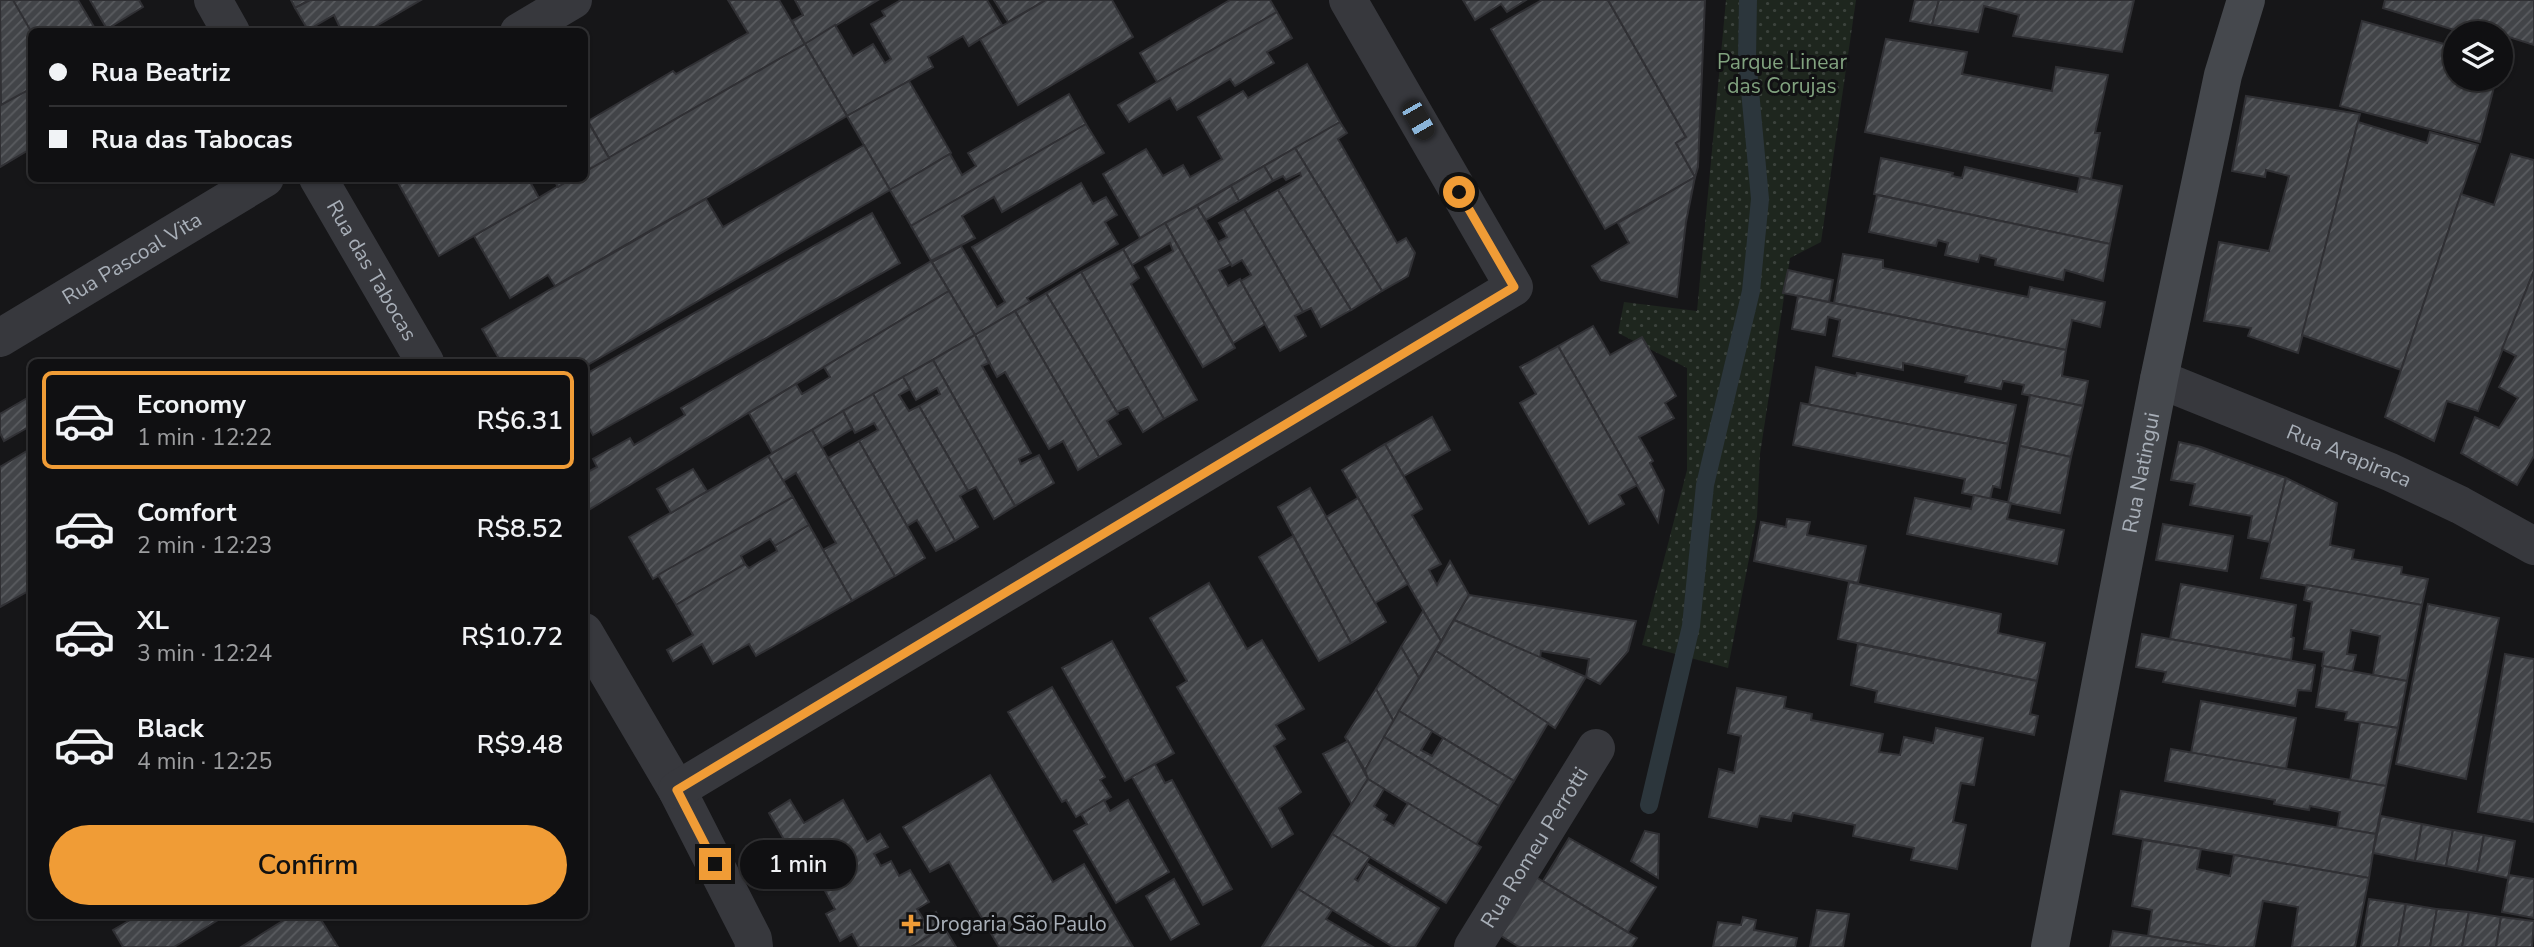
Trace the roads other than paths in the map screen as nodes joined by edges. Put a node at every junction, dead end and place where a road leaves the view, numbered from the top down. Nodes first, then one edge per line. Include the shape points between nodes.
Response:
1 (213, 0) edge
2 (573, 0) edge
3 (1348, 0) edge
4 (2246, 0) edge
5 (229, 28) edge
6 (526, 28) edge
7 (258, 182) edge
8 (320, 182) edge
9 (0, 338) edge
10 (423, 359) edge
11 (2159, 379) junction
12 (2534, 546) edge
13 (588, 639) edge
14 (1596, 748) dead end
15 (677, 790) junction
16 (754, 947) edge
17 (1473, 947) edge
18 (2050, 947) edge

1 - 5 street
2 - 6 street
3 - 15 street via 1514,287
4 - 11 street, Rua Natingui via 2223,75
7 - 9 street, Rua Pascoal Vita
8 - 10 street, Rua das Tabocas
11 - 12 street, Rua Arapiraca via 2390,472
11 - 18 street, Rua Natingui
13 - 15 street
14 - 17 street, Rua Romeu Perrotti
15 - 16 street

